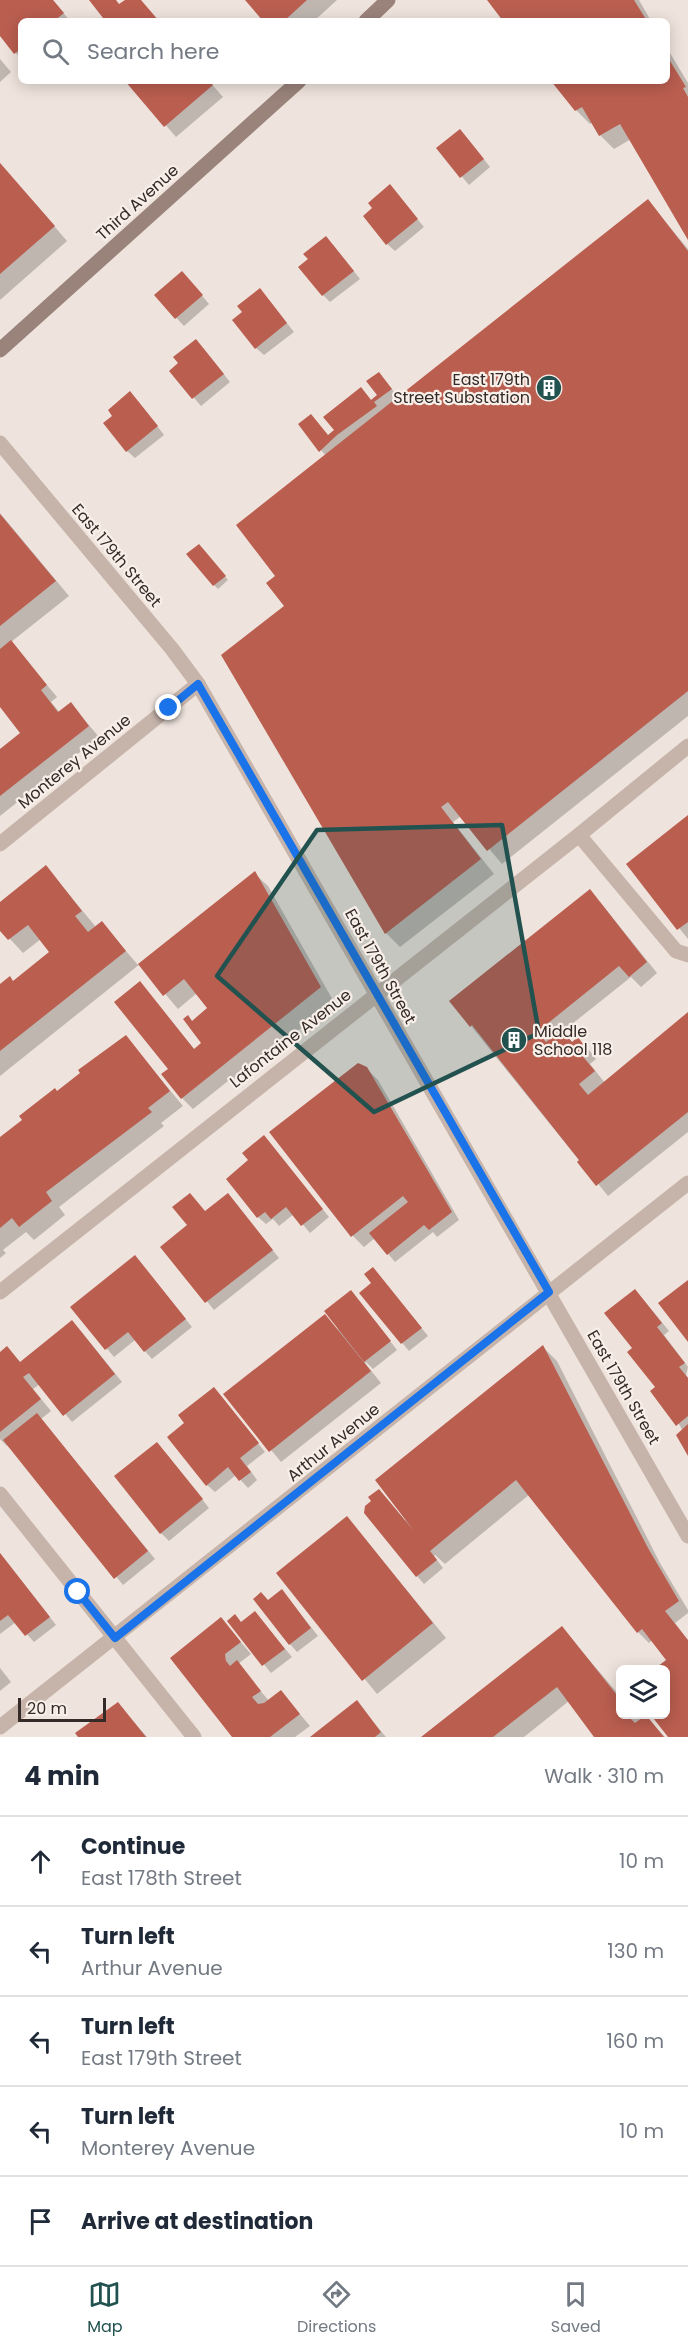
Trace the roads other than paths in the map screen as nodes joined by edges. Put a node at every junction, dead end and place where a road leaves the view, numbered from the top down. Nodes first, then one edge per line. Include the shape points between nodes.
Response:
1 (388, 0) edge
2 (369, 18) edge
3 (296, 84) edge
4 (0, 350) edge
5 (0, 443) edge
6 (198, 684) junction
7 (688, 746) edge
8 (579, 835) junction
9 (0, 844) edge
10 (688, 956) edge
11 (376, 993) junction
12 (688, 1183) edge
13 (0, 1292) edge
14 (549, 1292) junction
15 (0, 1494) edge
16 (688, 1536) edge
17 (115, 1638) junction
18 (0, 1727) edge
19 (194, 1737) edge

1 - 2 main road
3 - 4 main road, Third Avenue
5 - 6 street, East 179th Street
6 - 9 street, Monterey Avenue
6 - 11 street, East 179th Street
7 - 8 street, Lafontaine Avenue
8 - 10 street via 676,951
8 - 11 street, Lafontaine Avenue
11 - 13 street, Lafontaine Avenue
11 - 14 street, East 179th Street
12 - 14 street, Arthur Avenue
14 - 16 street, East 179th Street
14 - 17 street, Arthur Avenue
15 - 17 street
17 - 18 street, Arthur Avenue
17 - 19 street

